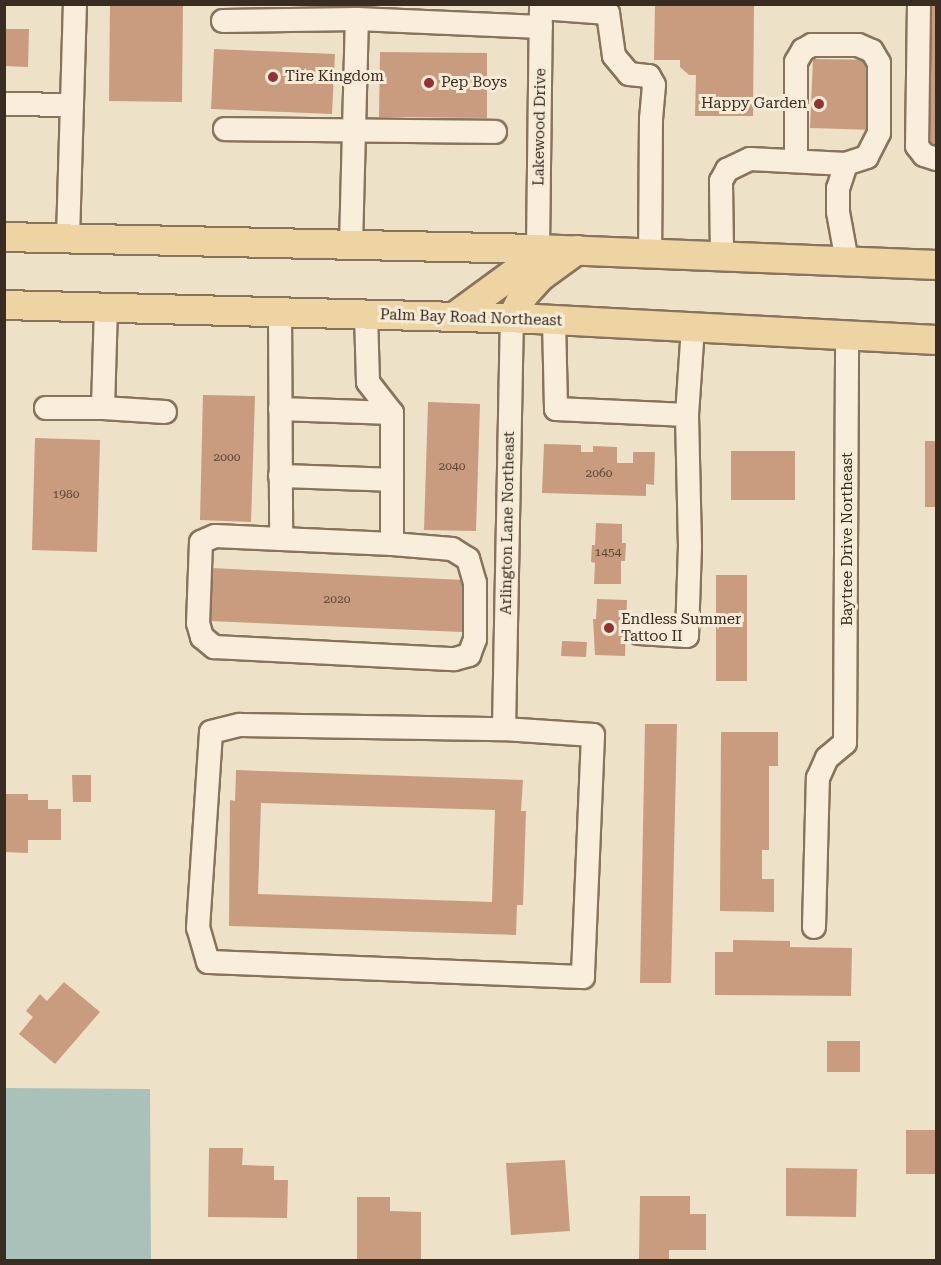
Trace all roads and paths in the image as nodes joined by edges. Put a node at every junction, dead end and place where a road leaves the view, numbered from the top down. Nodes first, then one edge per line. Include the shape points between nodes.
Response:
1 (75, 4) edge
2 (919, 4) edge
3 (541, 13) edge
4 (357, 19) junction
5 (223, 21) dead end
6 (4, 104) edge
7 (72, 105) junction
8 (225, 129) dead end
9 (354, 129) junction
10 (495, 132) dead end
11 (936, 159) edge
12 (796, 161) junction
13 (846, 164) junction
14 (4, 237) edge
15 (68, 238) junction
16 (351, 245) junction
17 (538, 249) junction
18 (577, 250) junction
19 (650, 253) junction
20 (722, 255) junction
21 (847, 261) junction
22 (936, 264) edge
23 (4, 305) edge
24 (106, 307) junction
25 (280, 312) junction
26 (366, 315) junction
27 (454, 317) junction
28 (512, 318) junction
29 (554, 320) junction
30 (693, 327) junction
31 (848, 335) junction
32 (936, 340) edge
33 (46, 408) dead end
34 (103, 408) junction
35 (280, 409) junction
36 (165, 412) dead end
37 (392, 413) junction
38 (687, 415) junction
39 (280, 476) junction
40 (392, 480) junction
41 (281, 539) junction
42 (392, 544) junction
43 (639, 633) dead end
44 (504, 729) junction
45 (814, 927) dead end

1 - 7 street
2 - 11 street via 917,146 924,155
3 - 4 street
3 - 17 street, Lakewood Drive
3 - 19 street via 608,13 614,56 629,74 649,76 654,85
4 - 5 street
4 - 9 street
6 - 7 street
7 - 15 street
8 - 9 street
9 - 10 street
9 - 16 street
12 - 13 street
12 - 13 street via 796,62 803,50 812,45 858,45 872,51 879,63 879,133 867,157
12 - 20 street via 750,159 727,170 721,182
13 - 21 street via 838,188 838,212
14 - 15 main road
15 - 16 main road
16 - 17 main road
17 - 18 main road
17 - 27 main road via 521,268
18 - 19 main road
18 - 28 main road via 540,277 523,296
19 - 20 main road
20 - 21 main road
21 - 22 main road
23 - 24 main road, Palm Bay Road Northeast
24 - 25 main road, Palm Bay Road Northeast
24 - 34 street
25 - 26 main road, Palm Bay Road Northeast
25 - 35 street
26 - 27 main road, Palm Bay Road Northeast
26 - 37 street via 368,382
27 - 28 main road, Palm Bay Road Northeast
28 - 29 main road, Palm Bay Road Northeast
28 - 44 street, Arlington Lane Northeast
29 - 30 main road, Palm Bay Road Northeast
29 - 38 street via 556,409
30 - 31 main road, Palm Bay Road Northeast
30 - 38 street
31 - 32 main road, Palm Bay Road Northeast
31 - 45 street, Baytree Drive Northeast via 845,743 827,758 818,778
33 - 34 street
34 - 36 street
35 - 37 street
35 - 39 street
37 - 40 street
38 - 43 street via 687,636
39 - 40 street
39 - 41 street
40 - 42 street
41 - 42 street
41 - 42 street via 214,536 201,543 198,623 202,637 214,647 454,659 469,655 475,639 476,583 468,559 452,549
44 - 44 street via 593,735 583,977 208,962 198,928 211,732 240,725

